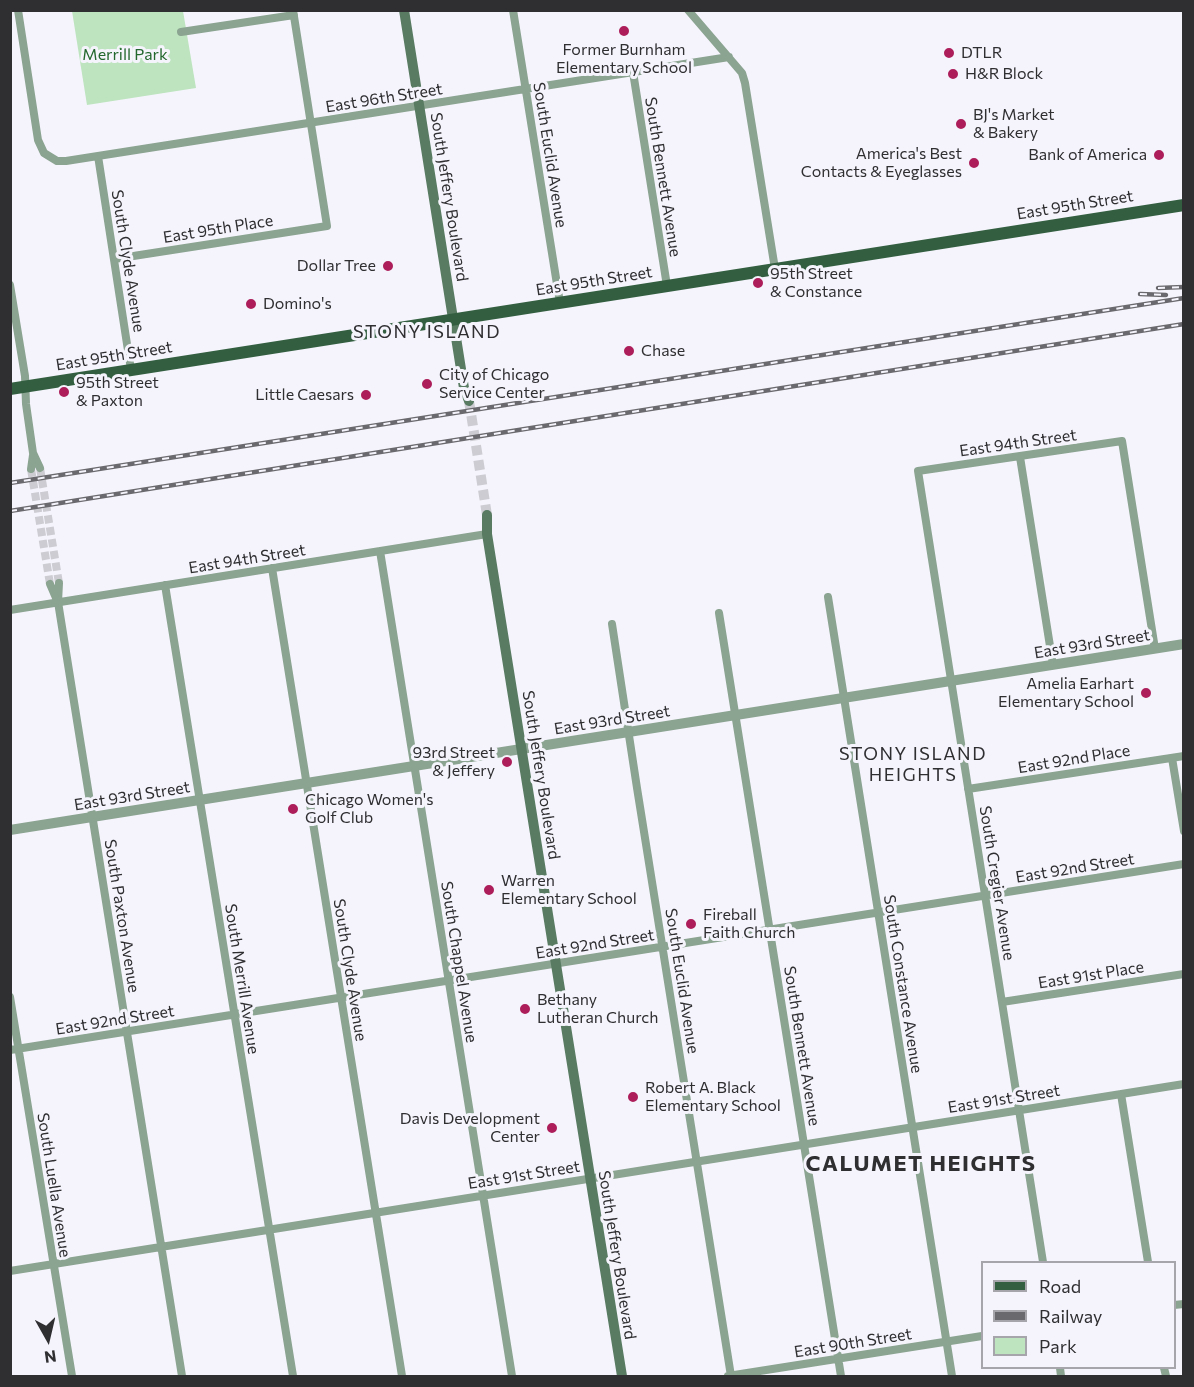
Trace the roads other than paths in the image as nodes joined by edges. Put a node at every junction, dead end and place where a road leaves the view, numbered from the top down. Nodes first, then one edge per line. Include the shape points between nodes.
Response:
1 (18, 10) edge
2 (404, 10) edge
3 (513, 10) edge
4 (688, 10) edge
5 (293, 13) edge
6 (181, 32) dead end
7 (729, 57) junction
8 (633, 72) junction
9 (526, 89) junction
10 (419, 106) junction
11 (311, 123) junction
12 (98, 156) junction
13 (1184, 205) edge
14 (114, 259) junction
15 (775, 269) junction
16 (10, 285) edge
17 (667, 286) junction
18 (560, 303) junction
19 (453, 320) junction
20 (131, 370) junction
21 (25, 387) junction
22 (10, 389) edge
23 (466, 401) tunnel mouth
24 (1020, 457) junction
25 (36, 468) tunnel mouth
26 (918, 471) joint
27 (484, 516) tunnel mouth
28 (487, 534) junction
29 (380, 551) junction
30 (272, 568) junction
31 (55, 584) tunnel mouth
32 (165, 585) junction
33 (828, 597) dead end
34 (58, 602) junction
35 (10, 610) edge
36 (719, 613) dead end
37 (612, 624) dead end
38 (1184, 644) edge
39 (1155, 649) junction
40 (1053, 665) junction
41 (951, 681) junction
42 (844, 698) junction
43 (736, 716) junction
44 (628, 732) junction
45 (521, 750) junction
46 (1184, 756) edge
47 (1172, 758) junction
48 (414, 766) junction
49 (307, 783) junction
50 (968, 789) junction
51 (199, 801) junction
52 (93, 817) junction
53 (10, 830) edge
54 (1184, 831) edge
55 (1184, 864) edge
56 (985, 896) junction
57 (878, 913) junction
58 (770, 930) junction
59 (662, 947) junction
60 (555, 964) junction
61 (1184, 974) edge
62 (449, 981) junction
63 (10, 997) edge
64 (341, 998) junction
65 (1002, 1002) junction
66 (234, 1015) junction
67 (127, 1032) junction
68 (15, 1049) edge
69 (1184, 1084) edge
70 (1121, 1094) junction
71 (1019, 1110) junction
72 (912, 1127) junction
73 (804, 1144) junction
74 (697, 1161) junction
75 (590, 1178) junction
76 (483, 1195) junction
77 (375, 1212) junction
78 (269, 1229) junction
79 (161, 1247) junction
80 (1043, 1261) edge
81 (1148, 1261) edge
82 (54, 1264) junction
83 (10, 1271) edge
84 (981, 1336) edge
85 (946, 1342) junction
86 (838, 1359) junction
87 (730, 1376) edge
88 (72, 1377) edge
89 (182, 1377) edge
90 (292, 1377) edge
91 (402, 1377) edge
92 (512, 1377) edge
93 (622, 1377) edge
94 (841, 1377) edge
95 (952, 1377) edge

1 - 12 street, East 96th Street via 38,140 44,153 57,161
2 - 10 main road, South Jeffery Boulevard
3 - 9 street, South Euclid Avenue
4 - 7 street
5 - 6 street
5 - 11 street
7 - 8 street, East 96th Street
7 - 15 street via 745,82
8 - 9 street, East 96th Street
8 - 17 street, South Bennett Avenue
9 - 10 street, East 96th Street
9 - 18 street, South Euclid Avenue
10 - 11 street, East 96th Street
10 - 19 main road, South Jeffery Boulevard
11 - 12 street, East 96th Street
11 - 14 street, East 95th Place via 327,226
12 - 14 street, South Clyde Avenue
13 - 15 main road, East 95th Street
14 - 20 street, South Clyde Avenue
15 - 17 main road, East 95th Street
16 - 21 street
17 - 18 main road, East 95th Street
18 - 19 main road, East 95th Street
19 - 20 main road, East 95th Street
19 - 23 main road, South Jeffery Boulevard
20 - 21 main road, East 95th Street
21 - 22 main road, East 95th Street
21 - 25 street
24 - 26 street, East 94th Street
24 - 39 street, East 94th Street via 1122,441
24 - 40 street
26 - 41 street, South Cregier Avenue
27 - 28 main road, South Jeffery Boulevard
28 - 29 street, East 94th Street
28 - 45 main road, South Jeffery Boulevard
29 - 30 street, East 94th Street
29 - 48 street, South Chappel Avenue
30 - 32 street, East 94th Street
30 - 49 street, South Clyde Avenue
31 - 34 street, South Paxton Avenue
32 - 34 street, East 94th Street
32 - 51 street, South Merrill Avenue
33 - 42 street, South Constance Avenue
34 - 35 street, East 94th Street
34 - 52 street, South Paxton Avenue
36 - 43 street, South Bennett Avenue
37 - 44 street, South Euclid Avenue
38 - 39 street, East 93rd Street
39 - 40 street, East 93rd Street
40 - 41 street, East 93rd Street
41 - 42 street, East 93rd Street
41 - 50 street, South Cregier Avenue
42 - 43 street, East 93rd Street
42 - 57 street, South Constance Avenue
43 - 44 street, East 93rd Street
43 - 58 street, South Bennett Avenue
44 - 45 street, East 93rd Street
44 - 59 street, South Euclid Avenue
45 - 48 street, East 93rd Street
45 - 60 main road, South Jeffery Boulevard
46 - 47 street, East 92nd Place
47 - 50 street, East 92nd Place
47 - 54 street
48 - 49 street, East 93rd Street
48 - 62 street, South Chappel Avenue
49 - 51 street, East 93rd Street
49 - 64 street, South Clyde Avenue
50 - 56 street, South Cregier Avenue
51 - 52 street, East 93rd Street
51 - 66 street, South Merrill Avenue
52 - 53 street, East 93rd Street
52 - 67 street, South Paxton Avenue
55 - 56 street, East 92nd Street
56 - 57 street, East 92nd Street
56 - 65 street, South Cregier Avenue
57 - 58 street, East 92nd Street
57 - 72 street, South Constance Avenue
58 - 59 street, East 92nd Street
58 - 73 street, South Bennett Avenue
59 - 60 street, East 92nd Street
59 - 74 street, South Euclid Avenue
60 - 62 street, East 92nd Street
60 - 75 main road, South Jeffery Boulevard
61 - 65 street, East 91st Place
62 - 64 street, East 92nd Street
62 - 76 street, South Chappel Avenue
63 - 68 street, South Luella Avenue
64 - 66 street, East 92nd Street
64 - 77 street, South Clyde Avenue
65 - 71 street, South Cregier Avenue
66 - 67 street, East 92nd Street
66 - 78 street, South Merrill Avenue
67 - 68 street, East 92nd Street
67 - 79 street, South Paxton Avenue
68 - 82 street, South Luella Avenue
69 - 70 street, East 91st Street
70 - 71 street, East 91st Street
70 - 81 street
71 - 72 street, East 91st Street
71 - 80 street, South Cregier Avenue
72 - 73 street, East 91st Street
72 - 85 street, South Constance Avenue
73 - 74 street, East 91st Street
73 - 86 street, South Bennett Avenue
74 - 75 street, East 91st Street
74 - 87 street, South Euclid Avenue
75 - 76 street, East 91st Street
75 - 93 main road, South Jeffery Boulevard
76 - 77 street, East 91st Street
76 - 92 street, South Chappel Avenue
77 - 78 street, East 91st Street
77 - 91 street, South Clyde Avenue
78 - 79 street, East 91st Street
78 - 90 street, South Merrill Avenue
79 - 82 street, East 91st Street
79 - 89 street, South Paxton Avenue
82 - 83 street, East 91st Street
82 - 88 street, South Luella Avenue
84 - 85 street, East 90th Street
85 - 86 street, East 90th Street
85 - 95 street, South Constance Avenue
86 - 87 street, East 90th Street
86 - 94 street, South Bennett Avenue

